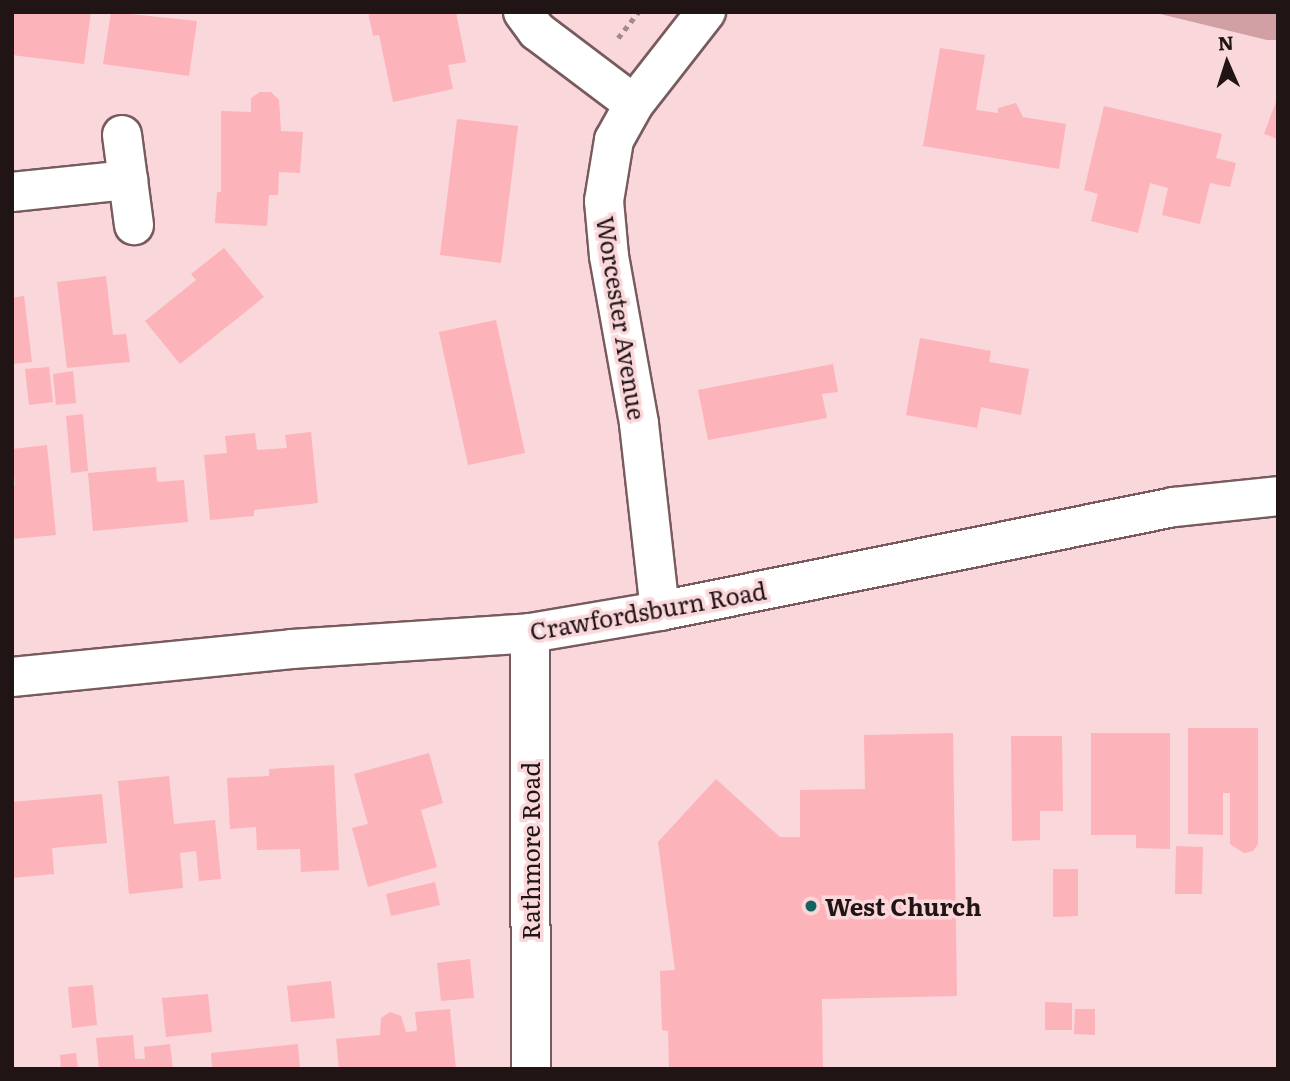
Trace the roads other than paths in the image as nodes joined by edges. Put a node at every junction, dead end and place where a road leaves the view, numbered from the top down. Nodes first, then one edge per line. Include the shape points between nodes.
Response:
1 (523, 12) edge
2 (706, 12) edge
3 (634, 104) junction
4 (122, 135) dead end
5 (128, 180) junction
6 (12, 192) edge
7 (134, 225) dead end
8 (1278, 496) edge
9 (660, 611) junction
10 (530, 633) junction
11 (12, 677) edge
12 (531, 1069) edge

1 - 3 street via 537,31
2 - 3 street, Worcester Avenue
3 - 9 street, Worcester Avenue via 614,140 604,201 605,229 639,423
4 - 5 street
5 - 6 street
5 - 7 street
8 - 9 street, Crawfordsburn Road via 1174,507
9 - 10 street, Crawfordsburn Road
10 - 11 street, Crawfordsburn Road via 292,649
10 - 12 street, Rathmore Road

